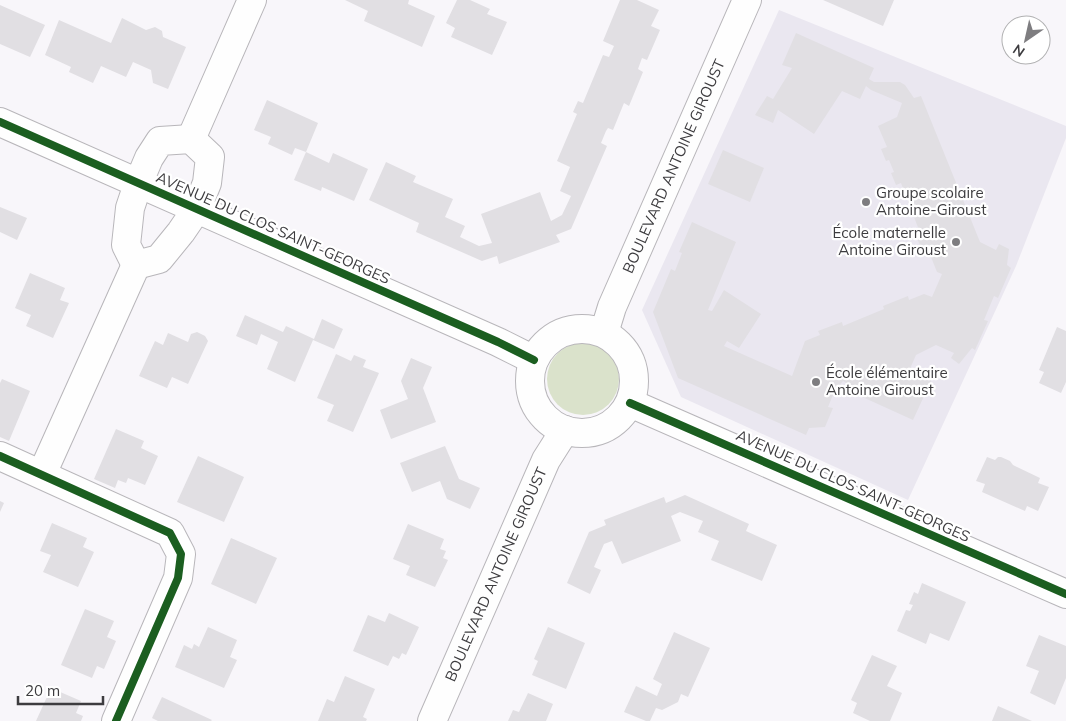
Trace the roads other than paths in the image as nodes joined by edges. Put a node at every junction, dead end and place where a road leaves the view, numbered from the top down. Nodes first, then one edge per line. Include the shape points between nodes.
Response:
1 (252, 0) edge
2 (747, 0) edge
3 (0, 122) edge
4 (191, 139) junction
5 (138, 184) junction
6 (196, 210) junction
7 (136, 265) junction
8 (604, 333) junction
9 (534, 360) junction
10 (630, 403) junction
11 (565, 430) junction
12 (0, 456) edge
13 (42, 474) junction
14 (1066, 594) edge
15 (116, 721) edge
16 (432, 721) edge

1 - 4 street
2 - 8 street, BOULEVARD ANTOINE GIROUST via 612,307
3 - 5 street, AVENUE DU CLOS SAINT-GEORGES
4 - 5 street via 160,141
4 - 6 street via 210,157 207,183
5 - 6 street, AVENUE DU CLOS SAINT-GEORGES
5 - 7 street via 130,208 126,245
6 - 7 street via 159,259
6 - 9 street, AVENUE DU CLOS SAINT-GEORGES
7 - 13 street
8 - 9 street via 588,329 571,330 549,341
8 - 10 street via 628,356 634,388
9 - 11 street via 530,376 538,410
10 - 11 street via 608,426 580,433
10 - 14 street, AVENUE DU CLOS SAINT-GEORGES
11 - 16 street, BOULEVARD ANTOINE GIROUST via 546,460
12 - 13 street
13 - 15 street via 170,533 181,554 178,578

